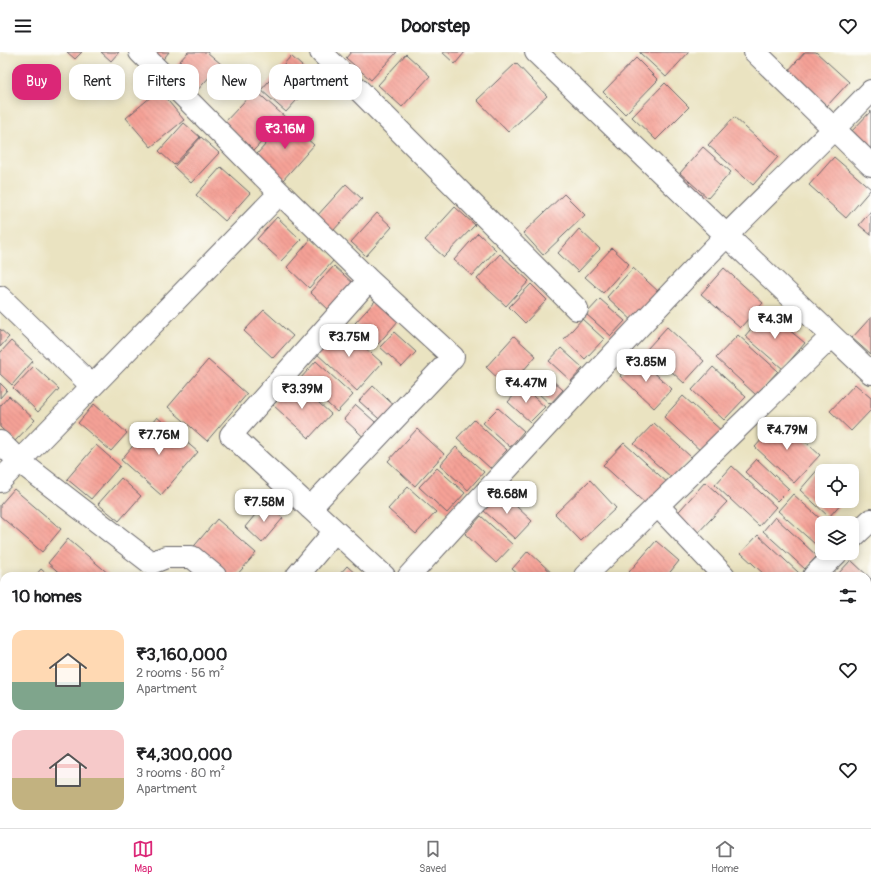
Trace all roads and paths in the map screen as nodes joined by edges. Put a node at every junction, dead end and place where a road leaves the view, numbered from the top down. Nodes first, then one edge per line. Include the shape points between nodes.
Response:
1 (140, 52) edge
2 (321, 52) edge
3 (536, 52) edge
4 (755, 52) edge
5 (871, 91) edge
6 (835, 129) junction
7 (871, 164) edge
8 (280, 193) junction
9 (726, 236) junction
10 (369, 280) junction
11 (0, 297) edge
12 (577, 309) dead end
13 (832, 336) junction
14 (871, 373) edge
15 (92, 386) junction
16 (0, 442) edge
17 (19, 461) junction
18 (0, 481) edge
19 (657, 505) junction
20 (310, 508) junction
21 (871, 520) edge
22 (335, 531) junction
23 (859, 531) edge
24 (830, 560) edge
25 (146, 570) edge
26 (210, 572) edge
27 (300, 572) edge
28 (380, 572) edge
29 (413, 572) edge
30 (588, 572) edge
31 (720, 572) edge
32 (818, 572) edge

1 - 8 street
2 - 12 street
3 - 9 street
4 - 6 street
5 - 6 street
6 - 7 street
6 - 9 street
8 - 10 street
8 - 15 street
9 - 13 street
9 - 29 street via 541,431
10 - 20 street via 231,435
10 - 20 street via 454,357
11 - 15 street
13 - 14 street
13 - 19 street
15 - 17 street
16 - 17 street
17 - 18 street
17 - 25 street
19 - 30 street
19 - 31 street
20 - 22 street
21 - 23 street
22 - 27 street
22 - 28 street
24 - 32 street
25 - 26 street via 166,557 192,557

